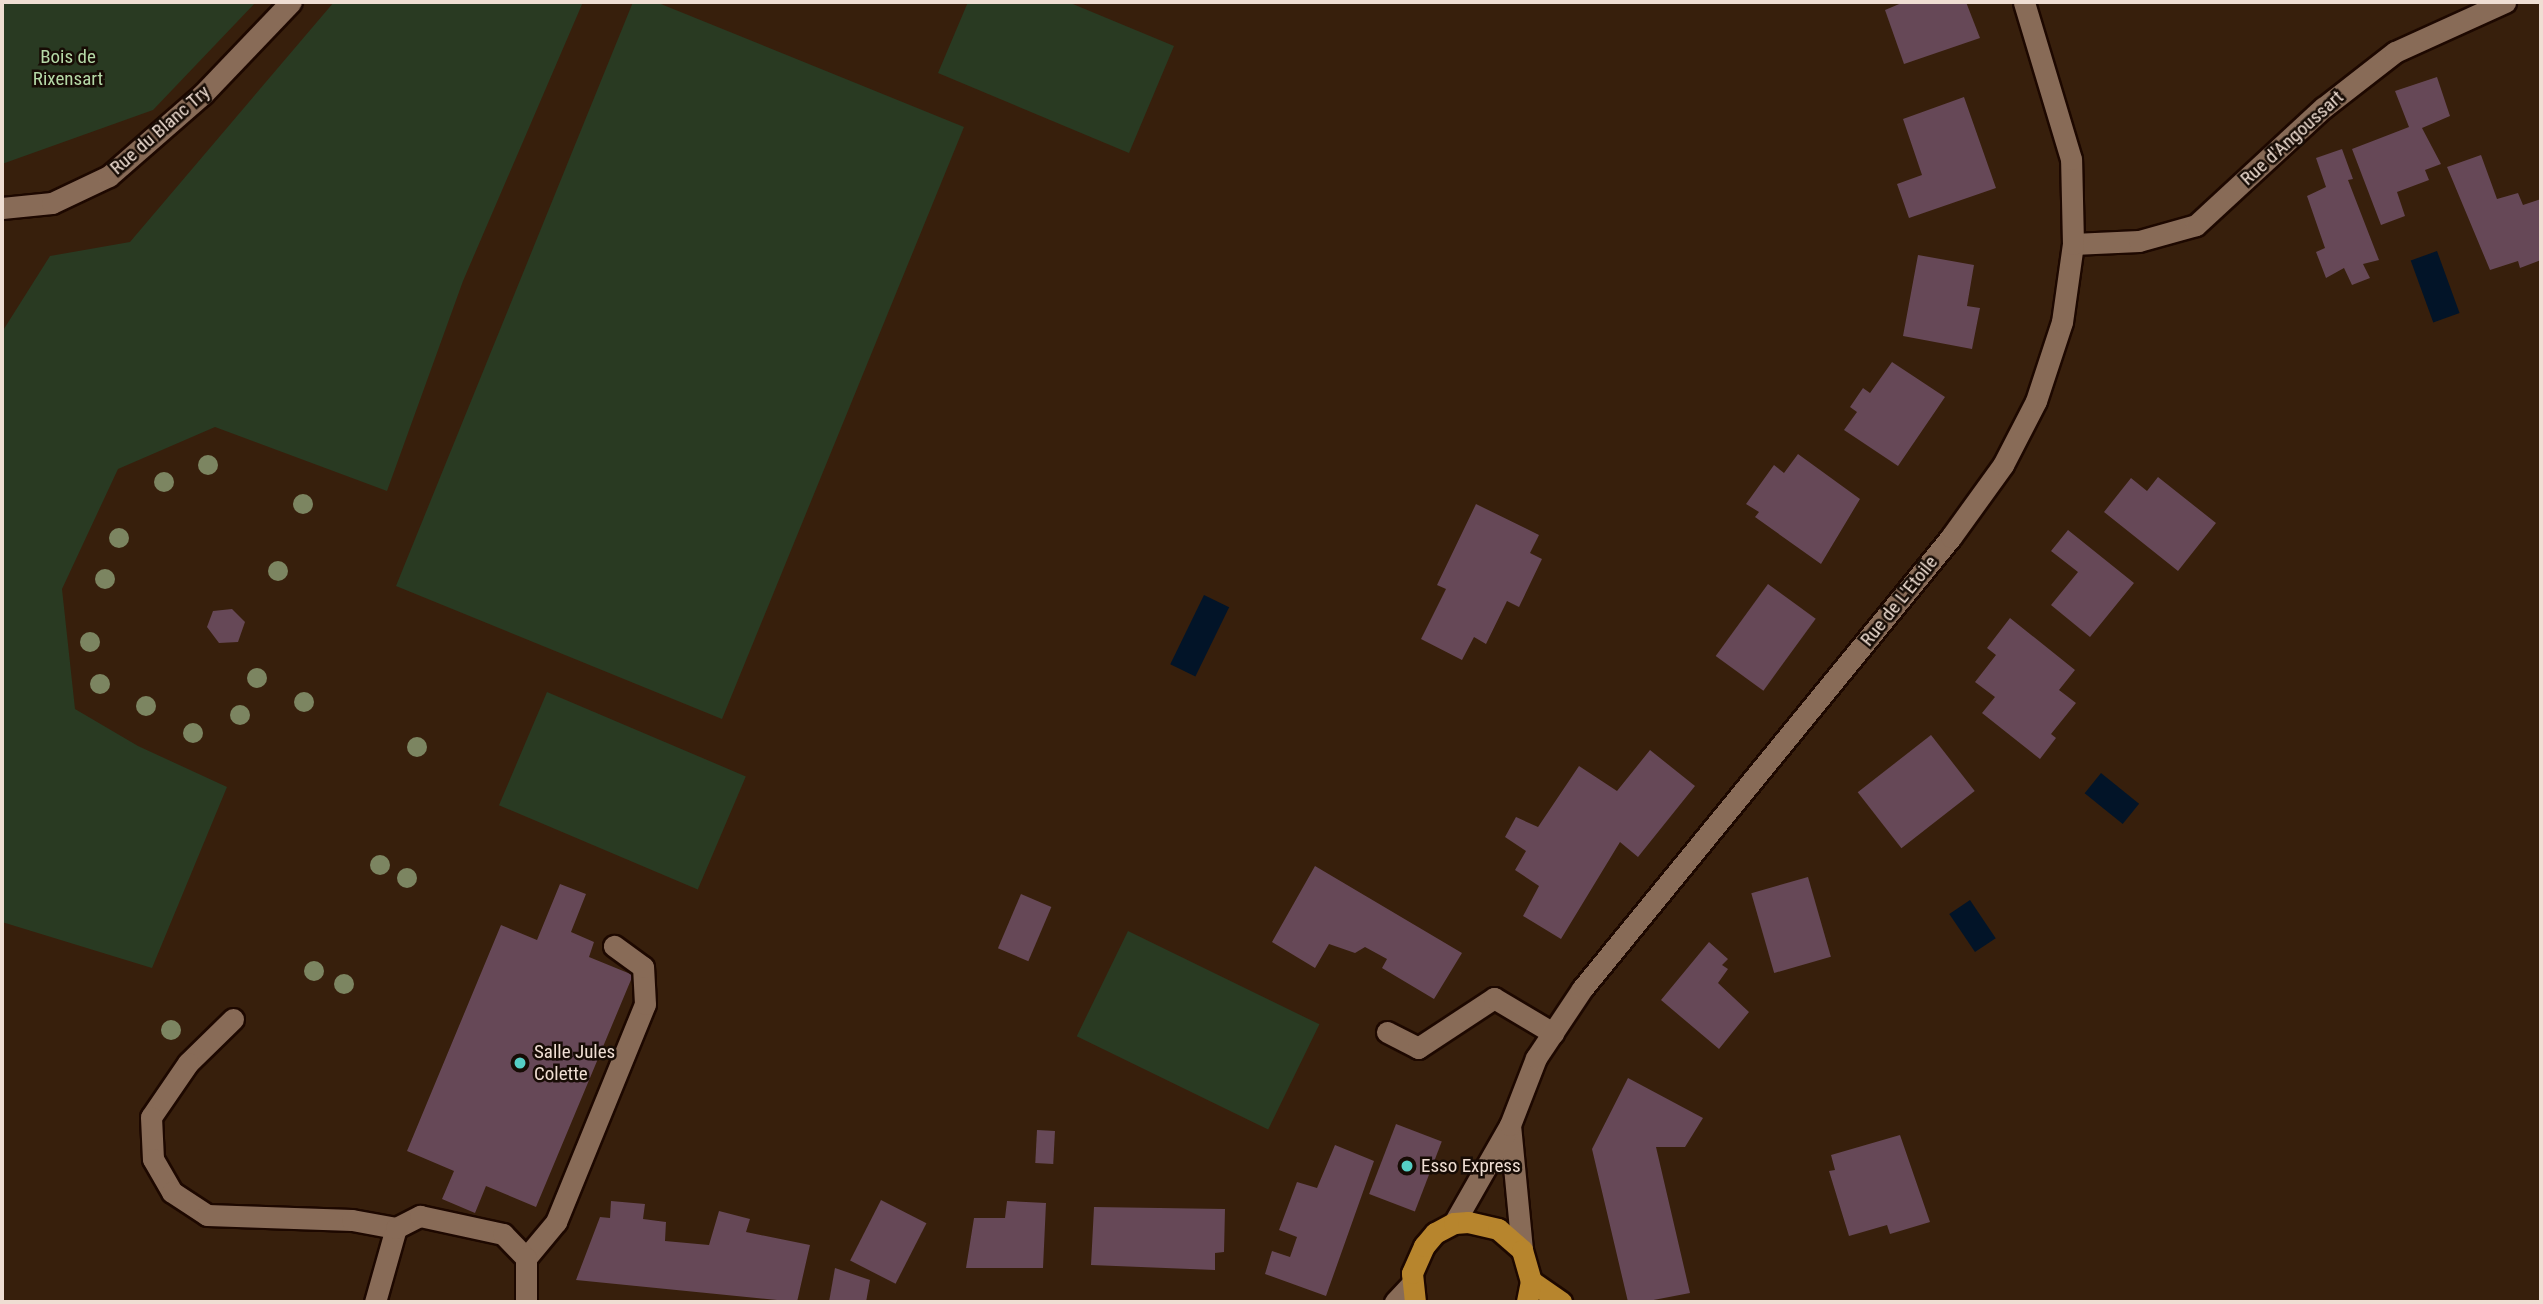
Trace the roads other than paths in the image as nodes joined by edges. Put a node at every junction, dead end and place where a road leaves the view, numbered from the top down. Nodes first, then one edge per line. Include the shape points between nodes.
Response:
1 (291, 2) edge
2 (2024, 2) edge
3 (2505, 2) edge
4 (2, 208) edge
5 (2073, 244) junction
6 (614, 946) dead end
7 (233, 1019) dead end
8 (1387, 1032) dead end
9 (1553, 1033) junction
10 (1510, 1125) junction
11 (1454, 1223) junction
12 (396, 1228) junction
13 (1522, 1250) junction
14 (526, 1258) junction
15 (1529, 1292) edge
16 (1413, 1294) edge
17 (375, 1302) edge
18 (526, 1302) edge
19 (1395, 1302) edge
20 (1561, 1302) edge

1 - 4 street, Rue du Blanc Try via 203,94 108,176 52,204
2 - 5 street, Rue de L'Etoile via 2071,159
3 - 5 street, Rue d'Angoussart via 2395,52 2323,108 2196,225 2139,241
5 - 9 street, Rue de L'Etoile via 2062,322 2036,401 2003,465 1951,537 1582,989
6 - 14 street via 643,967 645,1004 556,1222
7 - 12 street via 188,1063 151,1117 153,1159 172,1192 207,1215 352,1220
8 - 9 street via 1418,1048 1494,998
9 - 10 street, Rue de L'Etoile via 1536,1058
10 - 11 street, Rue de L'Etoile
10 - 13 street, Rue de L'Etoile
11 - 13 main road via 1498,1229
11 - 16 main road via 1435,1233 1424,1246
12 - 14 street via 420,1216 443,1218 503,1234
12 - 17 street
13 - 15 main road
14 - 18 street
15 - 20 main road
16 - 19 street

